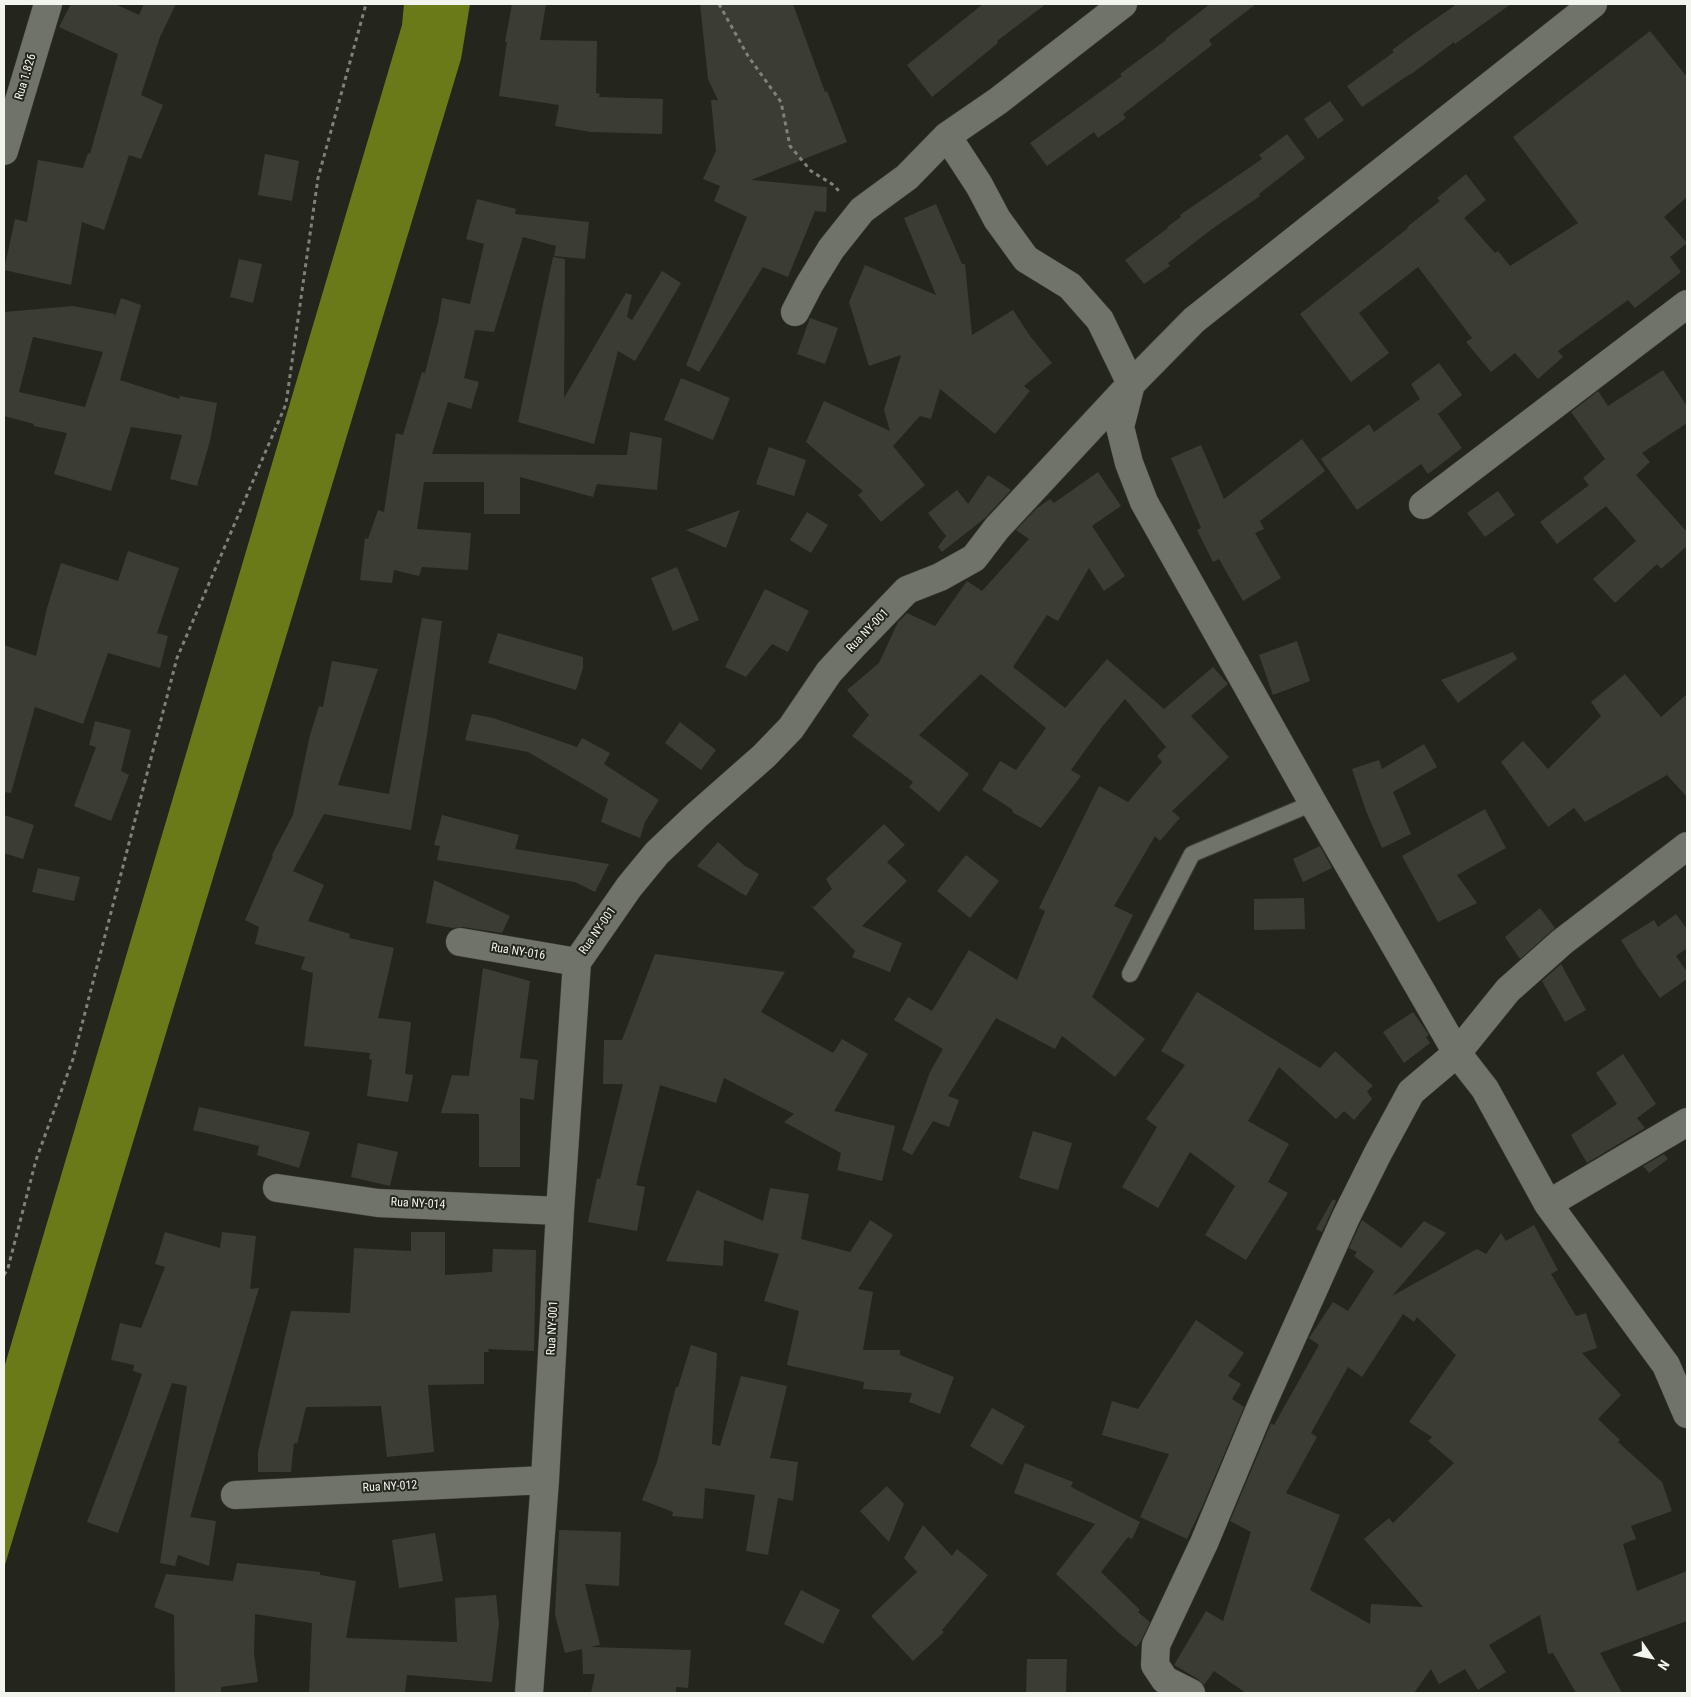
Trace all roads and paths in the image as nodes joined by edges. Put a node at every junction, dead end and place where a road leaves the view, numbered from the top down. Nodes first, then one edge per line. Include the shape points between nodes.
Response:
1 (48, 4) edge
2 (366, 4) edge
3 (720, 4) edge
4 (1123, 4) edge
5 (1593, 4) edge
6 (947, 136) junction
7 (4, 151) edge
8 (860, 215) junction
9 (1687, 304) edge
10 (796, 312) dead end
11 (1131, 384) junction
12 (1423, 505) dead end
13 (1313, 803) junction
14 (1687, 846) edge
15 (460, 942) dead end
16 (576, 962) junction
17 (1130, 974) dead end
18 (1457, 1053) junction
19 (1687, 1122) edge
20 (277, 1188) dead end
21 (1548, 1204) junction
22 (560, 1211) junction
23 (4, 1275) edge
24 (1687, 1414) edge
25 (545, 1480) junction
26 (235, 1495) dead end
27 (529, 1693) edge
28 (1191, 1693) edge

1 - 7 street, Rua 1.826
2 - 23 path via 318,178 286,404 177,658 73,1059 36,1160
3 - 8 path via 748,56 781,102 790,146 811,171 832,184
4 - 6 street via 998,101
5 - 11 street, Rua NY-001 via 1194,320
6 - 8 street via 907,177 862,210
6 - 11 street via 1026,260 1070,286 1100,320
8 - 10 street via 831,249
9 - 12 street
11 - 13 street via 1120,427 1144,502
11 - 16 street, Rua NY-001 via 996,528 974,558 907,590 853,646 829,672 791,728 657,853
13 - 17 lane via 1192,854
13 - 18 street
14 - 18 street via 1562,942 1508,990
15 - 16 street, Rua NY-016
16 - 22 street, Rua NY-001
18 - 21 street via 1485,1089
18 - 28 street via 1411,1092 1378,1153 1266,1393 1204,1543 1156,1645 1155,1665 1165,1680
19 - 21 street
20 - 22 street, Rua NY-014 via 378,1203
21 - 24 street via 1666,1365
22 - 25 street, Rua NY-001
25 - 26 street, Rua NY-012
25 - 27 street, Rua NY-001

